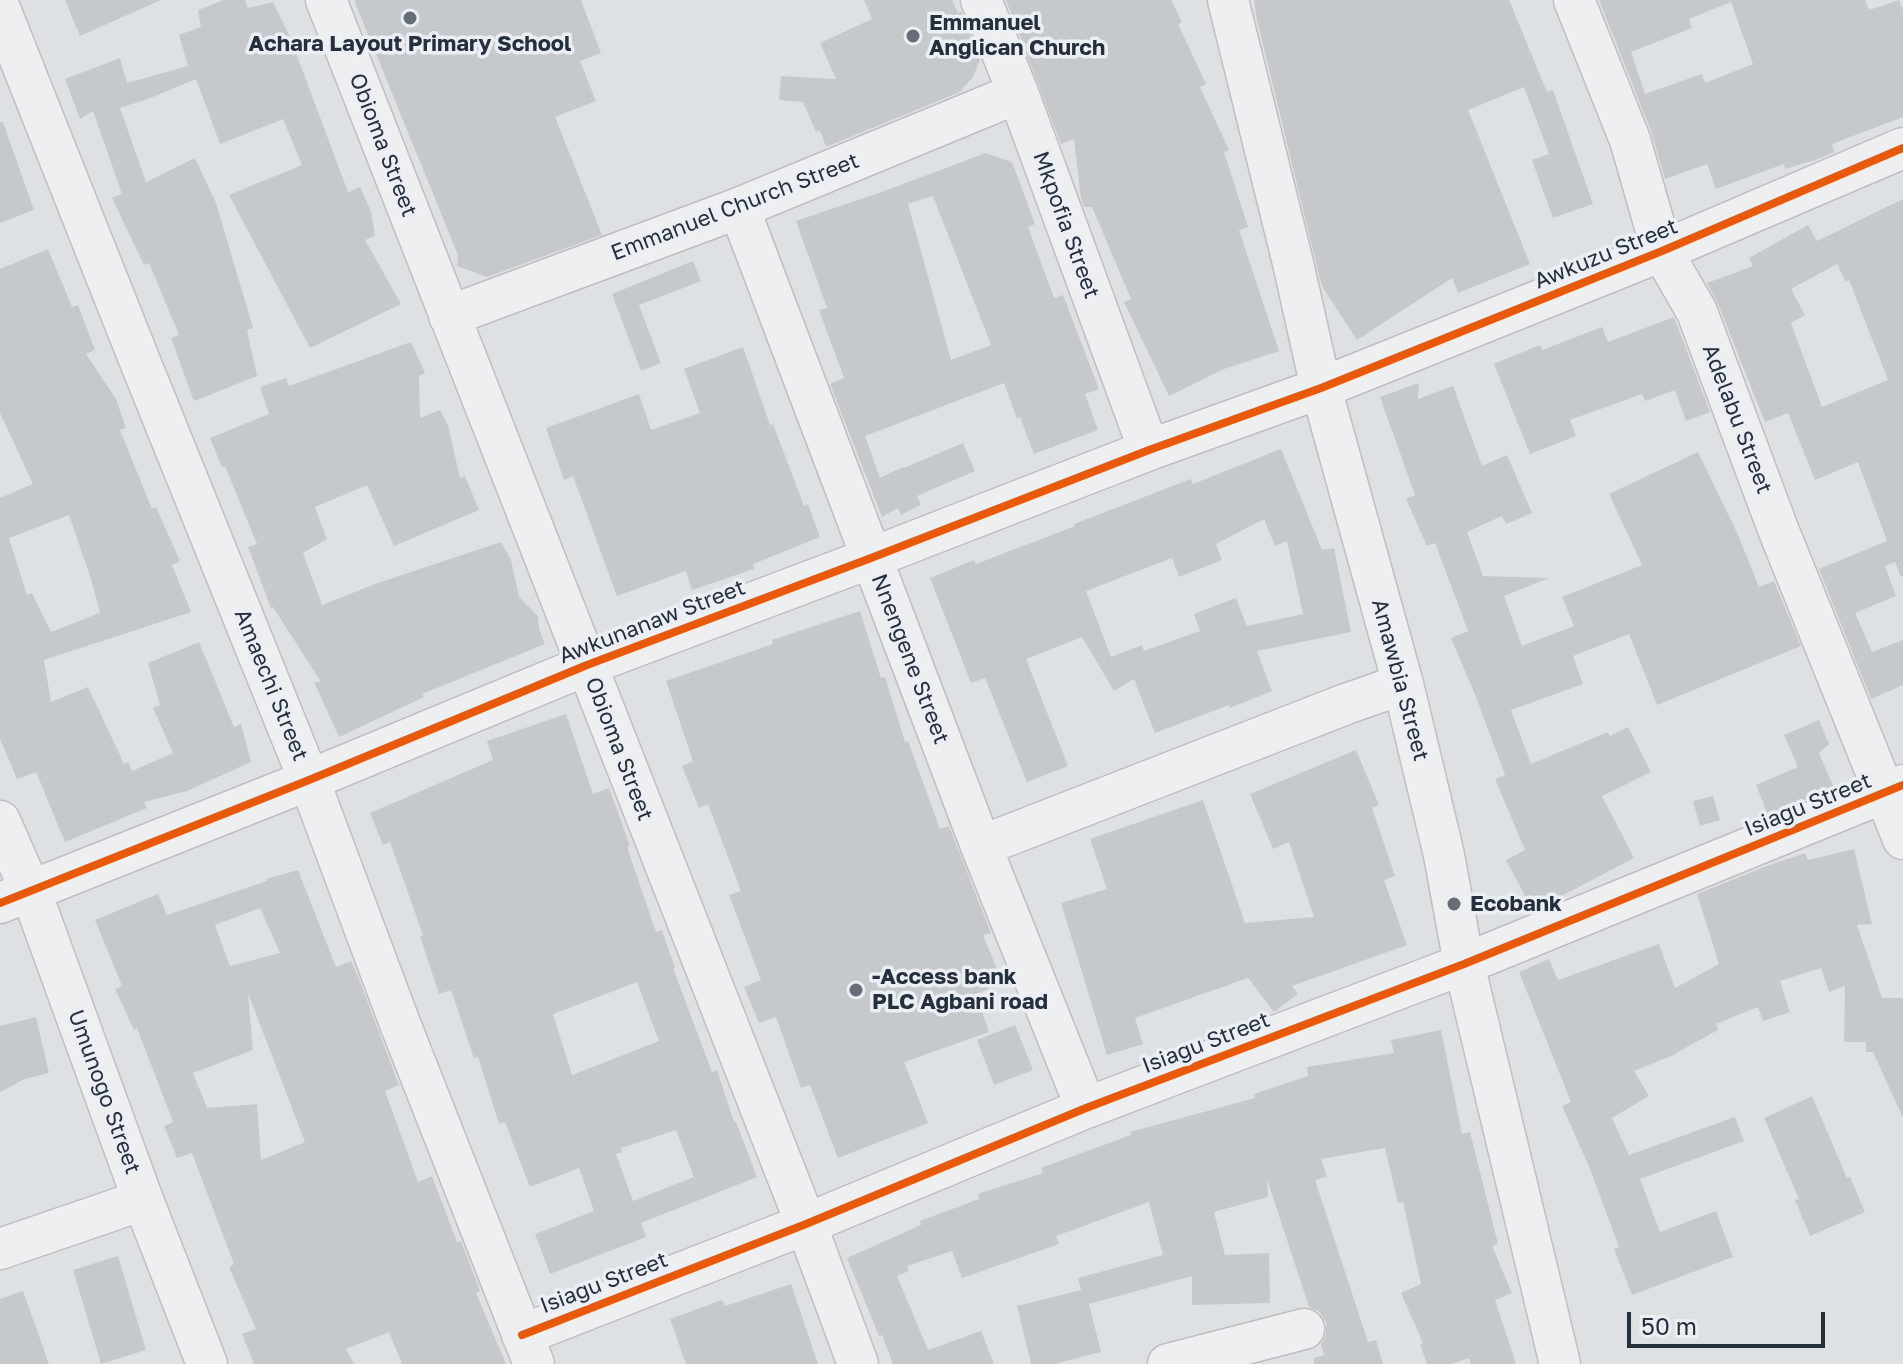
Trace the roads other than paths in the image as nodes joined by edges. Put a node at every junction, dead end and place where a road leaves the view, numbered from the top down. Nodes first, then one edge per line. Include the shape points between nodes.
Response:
1 (326, 0) edge
2 (981, 0) edge
3 (1228, 0) edge
4 (1574, 0) edge
5 (0, 9) edge
6 (1018, 93) junction
7 (1903, 148) edge
8 (739, 208) junction
9 (1662, 251) junction
10 (449, 316) junction
11 (1321, 388) junction
12 (1149, 450) junction
13 (871, 558) junction
14 (587, 665) junction
15 (1403, 684) junction
16 (309, 780) junction
17 (1894, 789) edge
18 (0, 821) edge
19 (1903, 839) edge
20 (981, 846) junction
21 (16, 897) edge
22 (1464, 964) junction
23 (1086, 1108) junction
24 (143, 1200) junction
25 (806, 1224) junction
26 (0, 1249) edge
27 (1304, 1329) dead end
28 (528, 1349) edge
29 (207, 1364) edge
30 (858, 1364) edge
31 (1168, 1364) edge
32 (1560, 1364) edge

1 - 10 street, Obioma Street
2 - 6 street, Mkpofia Street
3 - 11 street, Amawbia Street
4 - 9 street, Adelabu Street via 1630,140
5 - 16 street, Amaechi Street
6 - 8 street, Emmanuel Church Street
6 - 12 street, Mkpofia Street
7 - 9 street, Awkuzu Street
8 - 10 street, Emmanuel Church Street
8 - 13 street, Nnengene Street
9 - 11 street, Awkuzu Street
9 - 17 street, Adelabu Street via 1697,312 1778,529
10 - 14 street, Obioma Street
11 - 12 street, Awkunanaw Street
11 - 15 street, Amawbia Street
12 - 13 street, Awkunanaw Street
13 - 14 street, Awkunanaw Street
13 - 20 street, Nnengene Street
14 - 16 street, Awkunanaw Street
14 - 25 street, Obioma Street
15 - 20 street
15 - 22 street, Amawbia Street
16 - 21 street, Awkunanaw Street
16 - 28 street, Amaechi Street
17 - 19 street, Adelabu Street
17 - 22 street, Isiagu Street
18 - 21 street, Umunogo Street
20 - 23 street, Nnengene Street
21 - 24 street, Umunogo Street
22 - 23 street, Isiagu Street
22 - 32 street, Amawbia Street
23 - 25 street, Isiagu Street
24 - 26 street
24 - 29 street, Umunogo Street
25 - 28 street, Isiagu Street
25 - 30 street, Obioma Street
27 - 31 street

